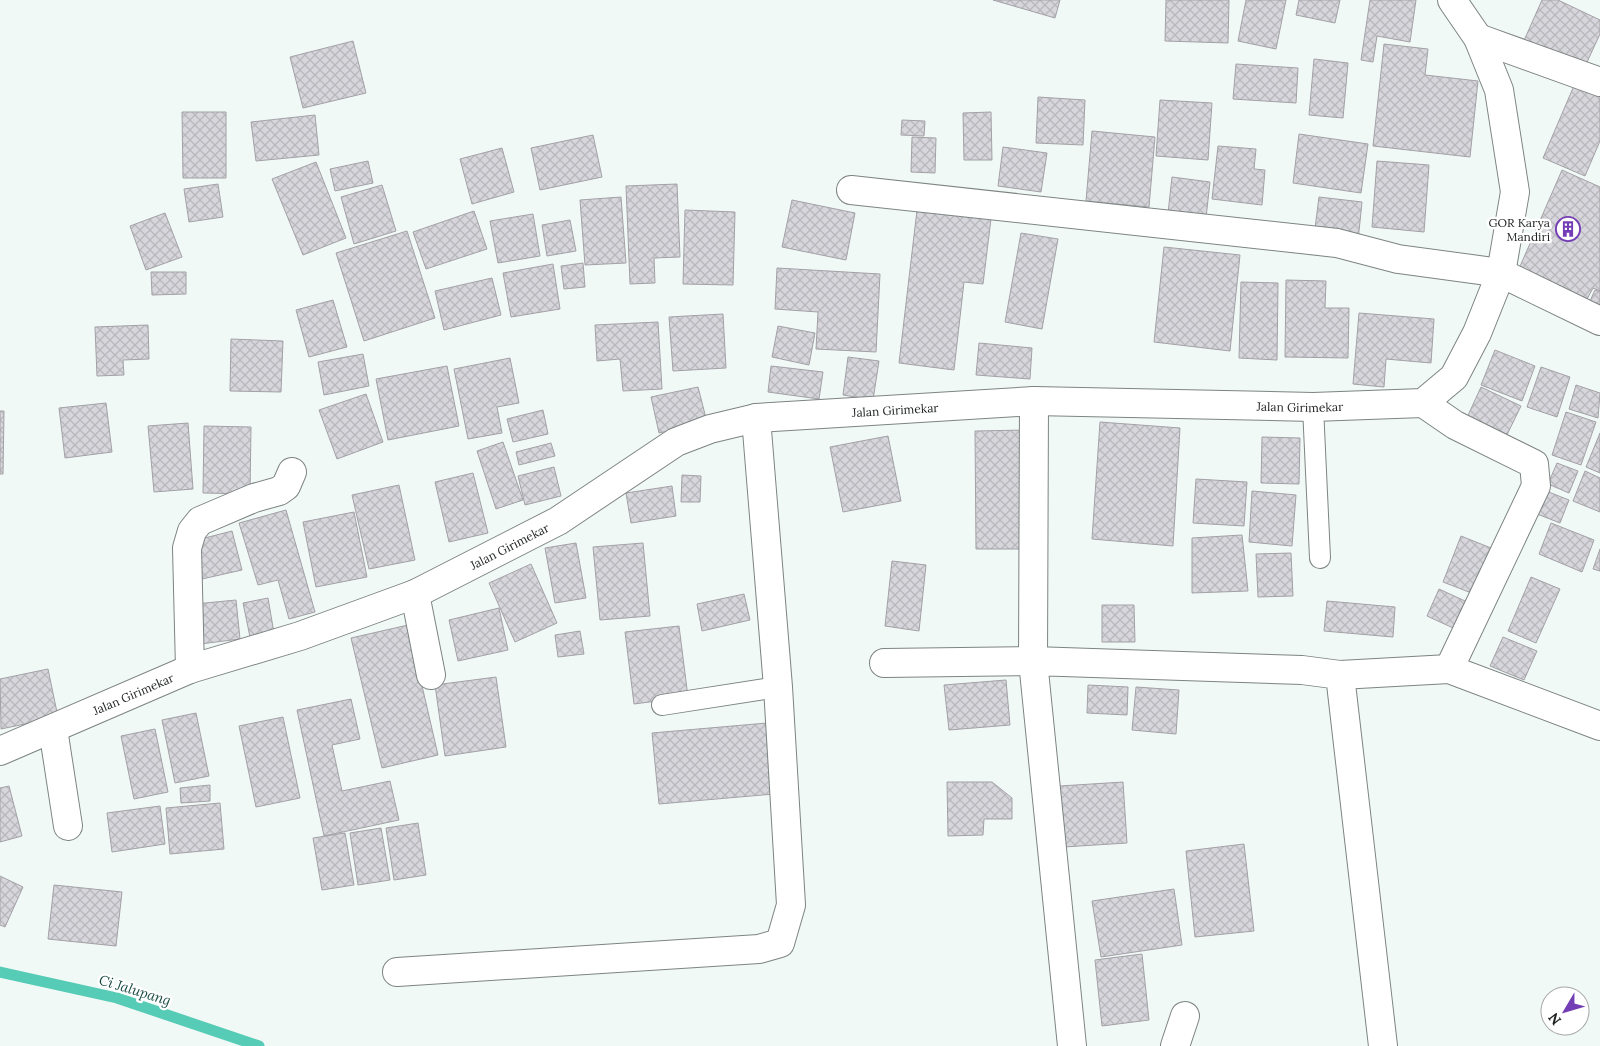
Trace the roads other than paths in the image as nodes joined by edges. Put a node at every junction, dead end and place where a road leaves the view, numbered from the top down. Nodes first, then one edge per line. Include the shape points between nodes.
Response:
1 (1452, 0) edge
2 (1478, 38) junction
3 (1600, 82) edge
4 (851, 190) dead end
5 (1501, 273) junction
6 (1600, 321) edge
7 (1034, 401) junction
8 (1423, 403) junction
9 (1313, 407) junction
10 (756, 418) junction
11 (292, 472) dead end
12 (1320, 558) dead end
13 (415, 594) junction
14 (1033, 661) junction
15 (884, 664) dead end
16 (190, 669) junction
17 (1449, 670) junction
18 (432, 675) dead end
19 (1340, 675) junction
20 (778, 686) junction
21 (662, 705) dead end
22 (1600, 726) edge
23 (52, 729) junction
24 (0, 751) edge
25 (68, 826) dead end
26 (398, 972) dead end
27 (1185, 1016) dead end
28 (1072, 1046) edge
29 (1175, 1046) edge
30 (1383, 1046) edge

1 - 2 street
2 - 3 street
2 - 5 street via 1499,90 1516,192
4 - 5 street via 1337,243 1398,259
5 - 6 street
5 - 8 street via 1477,333 1454,377
7 - 9 street, Jalan Girimekar
7 - 10 street, Jalan Girimekar
7 - 14 street
8 - 9 street, Jalan Girimekar
8 - 17 street via 1454,425 1534,464 1536,478 1536,486
9 - 12 lane
10 - 13 street, Jalan Girimekar via 676,442 558,521
10 - 20 street
11 - 16 street via 286,486 278,491 200,521 192,531 187,548
13 - 16 street, Jalan Girimekar via 300,636
13 - 18 street
14 - 15 street
14 - 19 street via 1302,670
14 - 28 street
16 - 23 street, Jalan Girimekar
17 - 19 street
17 - 22 street
19 - 30 street
20 - 21 lane
20 - 26 street via 791,905 780,942 758,949
23 - 24 street, Jalan Girimekar
23 - 25 street
27 - 29 street

